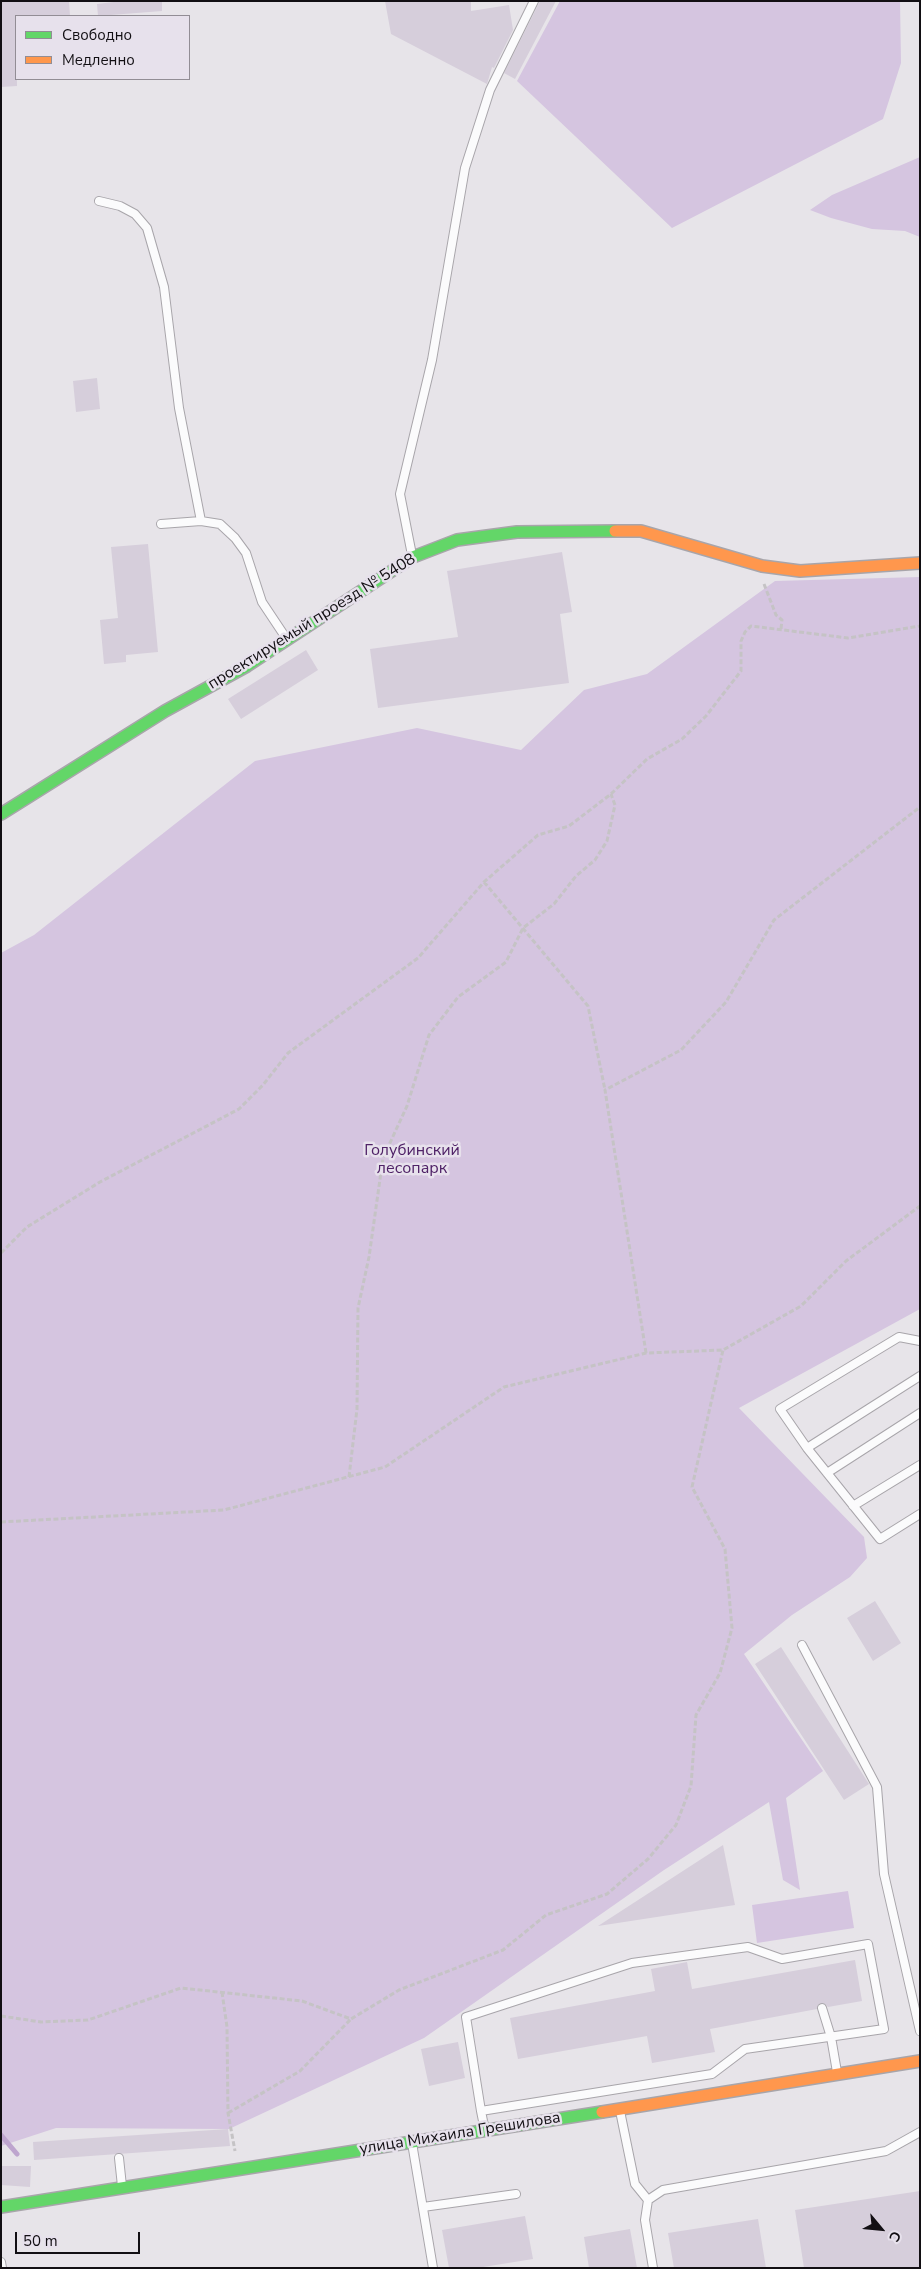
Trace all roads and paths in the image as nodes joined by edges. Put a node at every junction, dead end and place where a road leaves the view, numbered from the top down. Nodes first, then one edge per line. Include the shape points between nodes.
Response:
1 (534, 1) edge
2 (99, 201) dead end
3 (201, 521) junction
4 (161, 524) dead end
5 (413, 557) junction
6 (920, 563) edge
7 (762, 566) junction
8 (920, 626) edge
9 (781, 629) junction
10 (287, 640) junction
11 (611, 794) junction
12 (920, 807) edge
13 (1, 814) edge
14 (484, 882) junction
15 (523, 928) junction
16 (605, 1090) junction
17 (920, 1206) edge
18 (1, 1253) edge
19 (920, 1341) edge
20 (723, 1350) junction
21 (646, 1353) junction
22 (920, 1376) edge
23 (920, 1413) edge
24 (807, 1448) junction
25 (920, 1465) edge
26 (827, 1472) junction
27 (349, 1477) junction
28 (853, 1506) junction
29 (920, 1514) edge
30 (1, 1522) edge
31 (802, 1645) dead end
32 (222, 1992) junction
33 (822, 2008) dead end
34 (1, 2016) edge
35 (351, 2020) junction
36 (920, 2031) edge
37 (831, 2037) junction
38 (920, 2061) edge
39 (837, 2074) junction
40 (620, 2109) junction
41 (481, 2111) junction
42 (228, 2114) junction
43 (485, 2130) junction
44 (920, 2132) edge
45 (412, 2141) junction
46 (119, 2158) dead end
47 (235, 2169) junction
48 (122, 2187) junction
49 (516, 2194) dead end
50 (648, 2200) junction
51 (1, 2207) edge
52 (423, 2207) junction
53 (1, 2262) edge
54 (2, 2268) edge
55 (433, 2268) edge
56 (653, 2268) edge

1 - 5 lane via 490,90 465,168 432,360 400,494
2 - 3 lane via 136,214 148,228 164,288 179,408
3 - 4 lane
3 - 10 lane via 220,524 246,552 262,602
5 - 7 street, проектируемый проезд № 5408 via 457,540 517,532 641,531
5 - 10 street, проектируемый проезд № 5408
6 - 7 street, проектируемый проезд № 5408 via 800,572
7 - 9 path via 764,586 776,615 782,620
8 - 9 path via 848,638
9 - 11 path via 751,626 741,641 741,672 706,716 682,739 647,759
10 - 13 street, проектируемый проезд № 5408 via 165,711
11 - 14 path via 569,826 538,835
11 - 15 path via 615,805 603,848 554,904
12 - 16 path via 774,920 726,1002 681,1050
14 - 15 path
14 - 18 path via 418,958 288,1053 239,1109 100,1182 26,1227
15 - 16 path via 588,1006
15 - 27 path via 506,962 458,997 429,1035 407,1106 383,1158 358,1308 357,1409
16 - 21 path
17 - 20 path via 846,1261 801,1306
19 - 24 lane via 899,1337 780,1409
20 - 21 path
20 - 35 path via 692,1486 725,1549 732,1628 720,1673 696,1715 691,1786 676,1825 648,1860 606,1894 546,1915 503,1950 399,1990
21 - 27 path via 504,1387 385,1467
22 - 24 lane
23 - 26 lane
24 - 26 lane
25 - 28 lane
26 - 28 lane
27 - 30 path via 224,1510
28 - 29 lane via 880,1539
31 - 36 lane via 877,1787 884,1874
32 - 34 path via 181,1988 88,2020 41,2022
32 - 35 path via 302,2001
32 - 42 path via 227,2027
33 - 37 lane
35 - 42 path via 300,2071
37 - 39 lane
37 - 41 lane via 745,2049 712,2074
37 - 41 lane via 884,2029 868,1944 782,1959 748,1947 632,1963 466,2017
38 - 39 street, улица Михаила Грешилова
39 - 40 street, улица Михаила Грешилова
40 - 43 street, улица Михаила Грешилова
40 - 50 lane via 635,2184
41 - 43 lane
42 - 47 path
43 - 45 street, улица Михаила Грешилова
44 - 50 lane via 886,2152 663,2190
45 - 47 street, улица Михаила Грешилова
45 - 52 lane
46 - 48 lane
47 - 48 street, улица Михаила Грешилова
48 - 51 street, улица Михаила Грешилова
49 - 52 lane
50 - 56 lane via 645,2220
52 - 55 lane
53 - 54 lane

